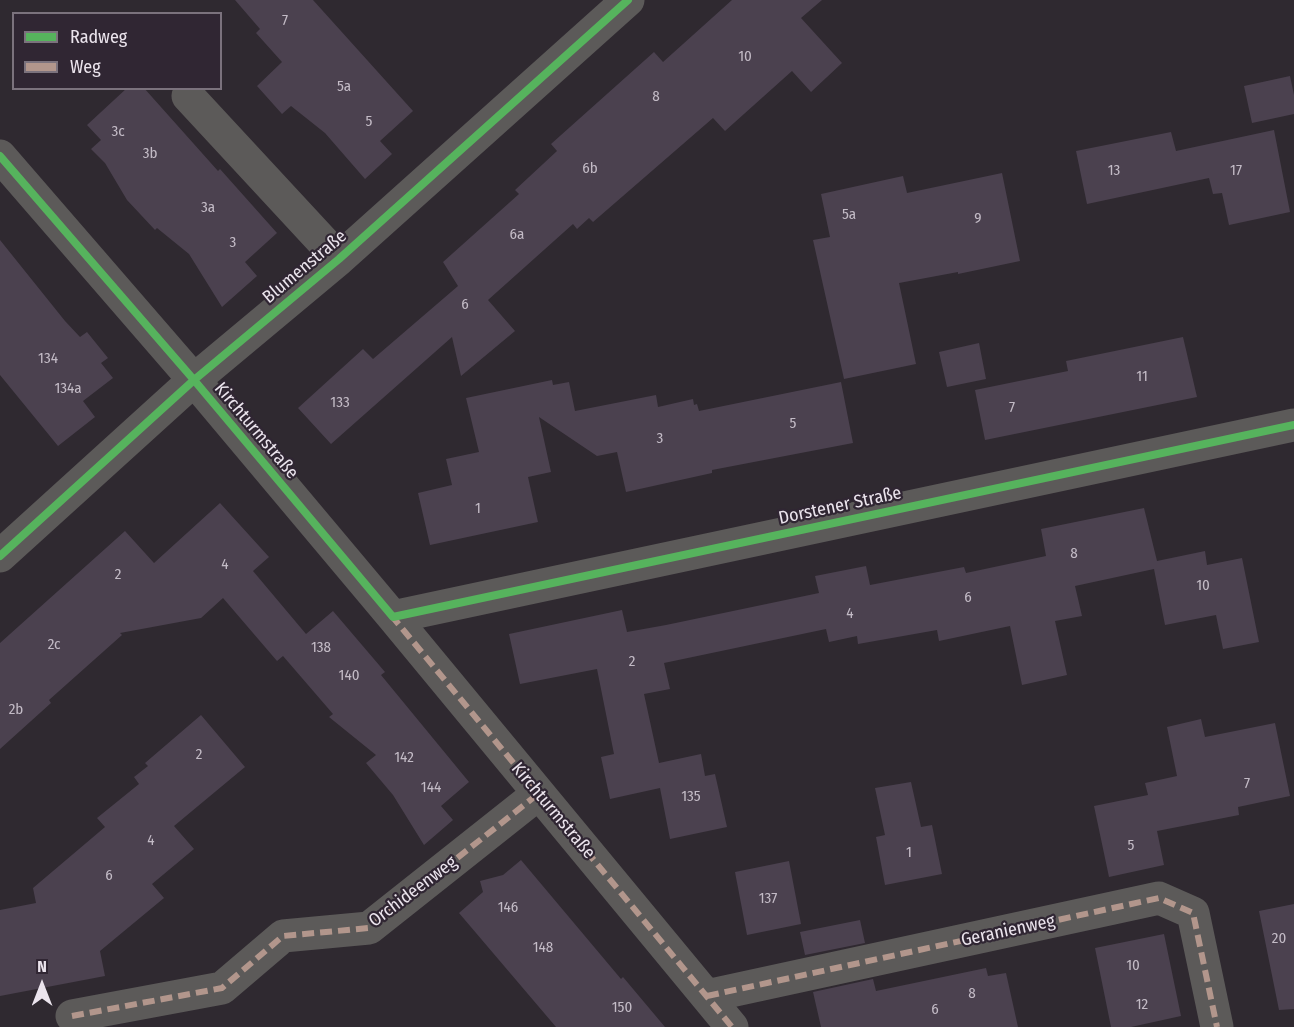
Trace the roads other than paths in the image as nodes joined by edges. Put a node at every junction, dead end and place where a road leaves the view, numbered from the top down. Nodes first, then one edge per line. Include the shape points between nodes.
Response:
1 (628, 0) edge
2 (188, 96) dead end
3 (0, 156) edge
4 (339, 259) junction
5 (194, 380) junction
6 (1294, 425) edge
7 (0, 556) edge
8 (393, 617) junction
9 (538, 794) junction
10 (707, 996) junction
11 (72, 1016) dead end
12 (732, 1027) edge
13 (1217, 1027) edge

1 - 4 street, Blumenstraße
2 - 4 street
3 - 5 street, Kirchturmstraße
4 - 5 street, Blumenstraße
5 - 7 street, Blumenstraße
5 - 8 street, Kirchturmstraße
6 - 8 street, Dorstener Straße
8 - 9 street, Kirchturmstraße
9 - 10 street, Kirchturmstraße
9 - 11 street, Orchideenweg via 369,928 283,936 222,988
10 - 12 street, Kirchturmstraße
10 - 13 street, Geranienweg via 1159,898 1193,913

